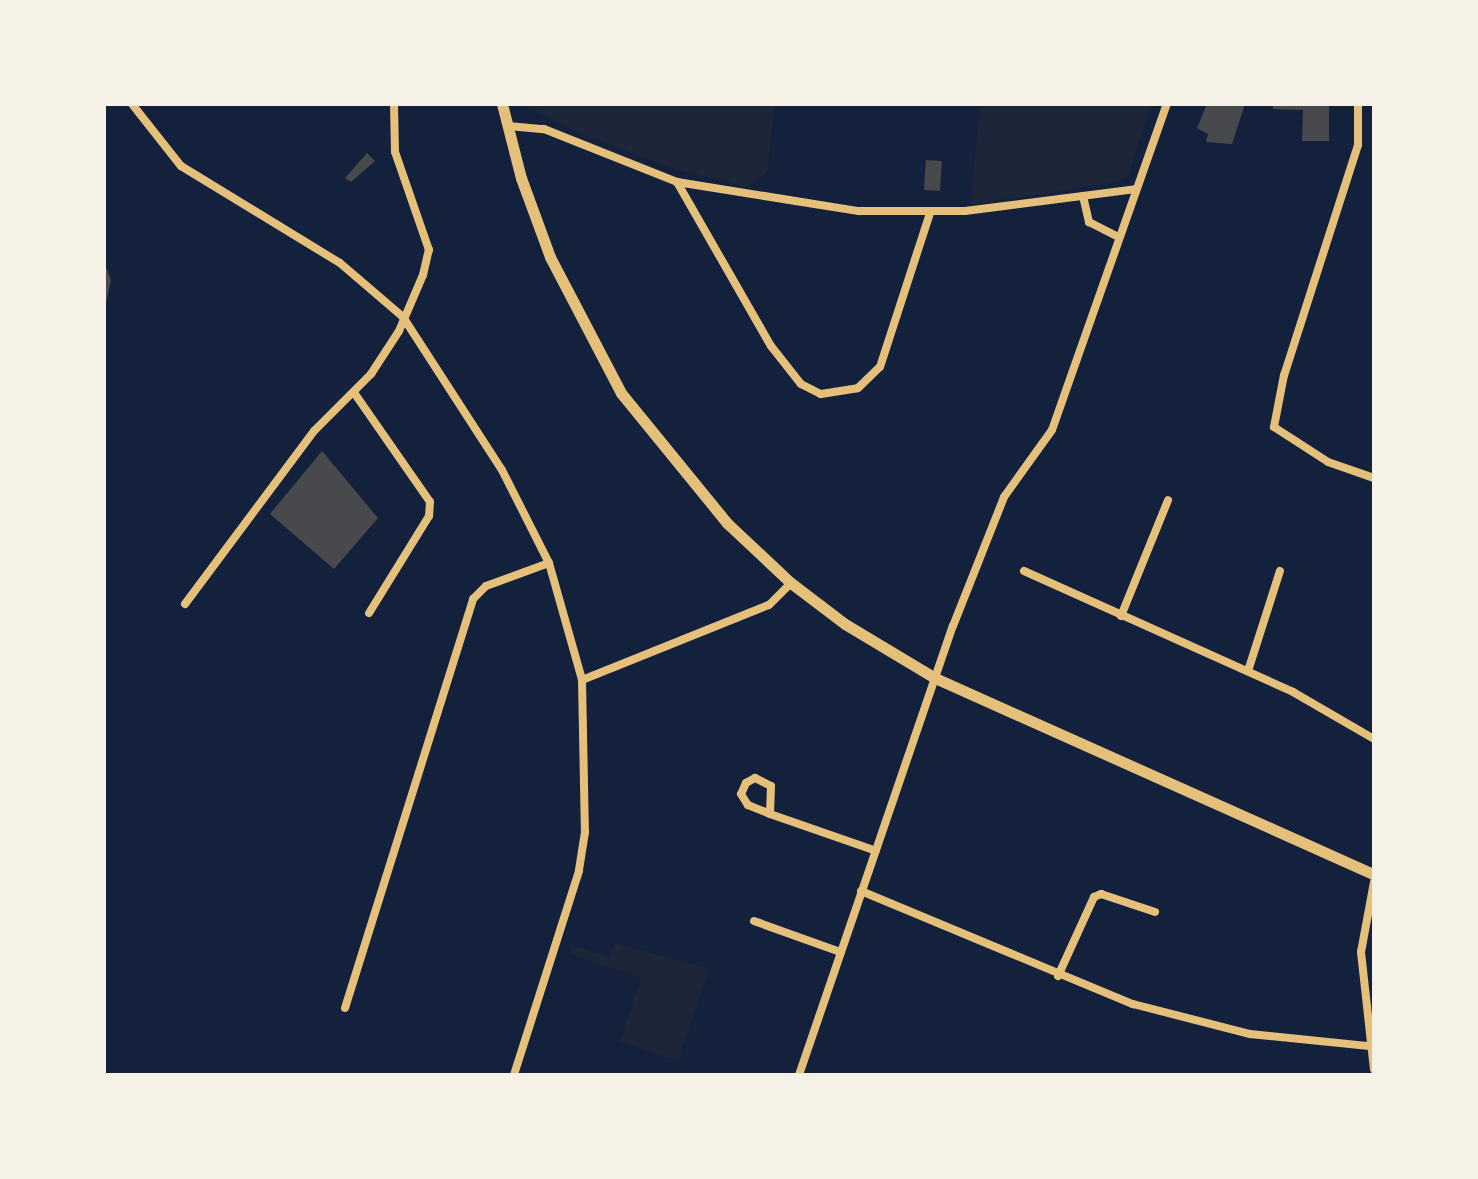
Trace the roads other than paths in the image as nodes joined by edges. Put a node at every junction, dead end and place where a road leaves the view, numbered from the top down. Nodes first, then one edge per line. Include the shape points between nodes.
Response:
1 (132, 104) edge
2 (394, 104) edge
3 (502, 104) edge
4 (1167, 104) edge
5 (1358, 104) edge
6 (507, 126) junction
7 (677, 182) junction
8 (1136, 189) junction
9 (1083, 196) junction
10 (930, 213) junction
11 (1118, 237) junction
12 (403, 317) junction
13 (355, 394) junction
14 (1374, 478) edge
15 (1168, 500) dead end
16 (549, 563) junction
17 (1024, 571) dead end
18 (1280, 571) dead end
19 (791, 583) junction
20 (185, 604) dead end
21 (369, 613) dead end
22 (1121, 616) junction
23 (1248, 671) junction
24 (935, 678) junction
25 (582, 680) junction
26 (1374, 739) edge
27 (770, 814) junction
28 (876, 851) junction
29 (1374, 874) edge
30 (1374, 882) edge
31 (861, 891) junction
32 (1155, 912) dead end
33 (754, 921) dead end
34 (840, 952) junction
35 (1058, 976) junction
36 (345, 1008) dead end
37 (1369, 1046) junction
38 (1374, 1069) edge
39 (514, 1075) edge
40 (799, 1075) edge

1 - 12 street via 181,166 340,263
2 - 12 street via 395,152 429,250
3 - 6 street
4 - 8 street
5 - 14 street via 1358,145 1284,375 1274,427 1328,462
6 - 7 street via 544,129
6 - 19 street via 550,257 621,393 727,523
7 - 10 street via 792,203
7 - 10 street via 771,346 801,384 821,394 858,388 880,367
8 - 9 street
8 - 11 street
9 - 10 street
9 - 11 street via 1089,222
11 - 24 street via 1052,430 1004,497
12 - 13 street
12 - 16 street via 502,470
13 - 20 street via 314,431
13 - 21 street via 430,502 429,516
15 - 22 street
16 - 25 street
16 - 36 street via 486,586 473,599
17 - 22 street
18 - 23 street
19 - 24 street via 845,624
19 - 25 street via 769,605
22 - 23 street
23 - 26 street
24 - 28 street
24 - 29 street
25 - 39 street via 587,790 579,871
27 - 27 street via 748,805 741,794 746,783 755,778 771,786
27 - 28 street
28 - 31 street
30 - 37 street via 1361,952
31 - 34 street
31 - 35 street
32 - 35 street via 1101,894 1094,897
33 - 34 street
34 - 40 street
35 - 37 street via 1133,1004 1250,1034
37 - 38 street

